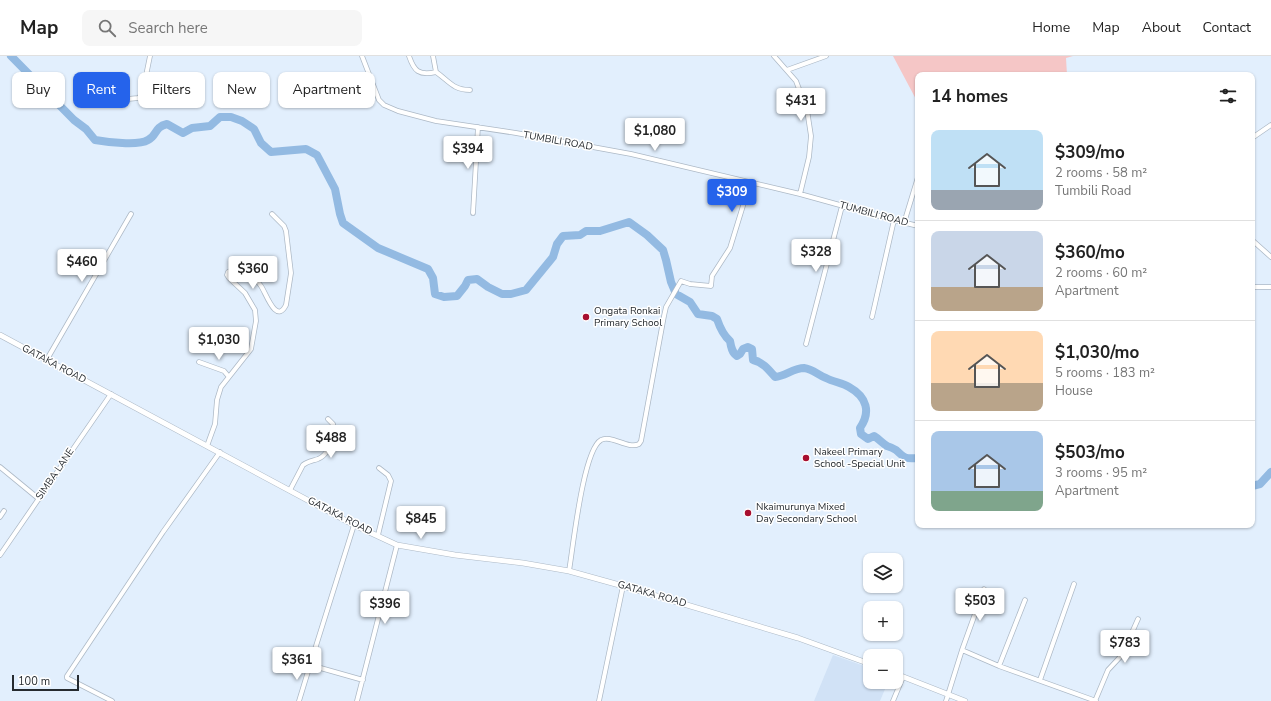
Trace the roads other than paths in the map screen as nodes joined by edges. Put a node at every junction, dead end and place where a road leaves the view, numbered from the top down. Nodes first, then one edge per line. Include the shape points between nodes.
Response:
1 (150, 56) edge
2 (362, 56) edge
3 (409, 56) edge
4 (433, 56) edge
5 (774, 56) edge
6 (826, 56) edge
7 (787, 70) junction
8 (436, 72) junction
9 (470, 90) dead end
10 (130, 99) edge
11 (1271, 124) edge
12 (478, 127) junction
13 (1255, 136) edge
14 (750, 183) junction
15 (915, 187) edge
16 (800, 194) junction
17 (842, 206) junction
18 (131, 214) dead end
19 (272, 214) dead end
20 (474, 214) dead end
21 (894, 220) junction
22 (904, 223) junction
23 (915, 225) edge
24 (1255, 243) edge
25 (1271, 257) edge
26 (1255, 286) edge
27 (1271, 287) edge
28 (872, 317) dead end
29 (0, 335) edge
30 (806, 344) dead end
31 (46, 361) junction
32 (199, 362) dead end
33 (230, 376) junction
34 (111, 394) junction
35 (328, 419) dead end
36 (208, 446) junction
37 (220, 452) junction
38 (0, 467) edge
39 (379, 468) dead end
40 (290, 490) junction
41 (39, 499) junction
42 (4, 511) dead end
43 (0, 517) edge
44 (354, 525) junction
45 (378, 535) junction
46 (397, 545) junction
47 (0, 555) edge
48 (569, 571) junction
49 (1074, 584) dead end
50 (623, 586) junction
51 (984, 589) dead end
52 (1025, 600) dead end
53 (1138, 619) dead end
54 (962, 650) junction
55 (863, 661) edge
56 (310, 665) junction
57 (999, 666) junction
58 (903, 677) edge
59 (363, 680) junction
60 (1040, 680) junction
61 (898, 689) edge
62 (949, 694) junction
63 (1087, 699) edge
64 (112, 701) edge
65 (299, 701) edge
66 (357, 701) edge
67 (599, 701) edge
68 (893, 701) edge
69 (946, 701) edge
70 (966, 701) edge
71 (1096, 701) edge

1 - 10 street via 142,95
2 - 12 street, TUMBILI ROAD via 379,100 384,105 436,121
3 - 8 street via 412,66 417,71 424,74
4 - 8 street
5 - 7 street
6 - 7 street
7 - 16 street via 796,81 802,95 811,136
8 - 9 street via 456,88
11 - 13 street
12 - 14 street, TUMBILI ROAD via 631,154
12 - 20 street
14 - 16 street, TUMBILI ROAD
14 - 48 street via 730,248 712,276 712,286 681,281 666,306 641,441 633,446 603,439 591,453
15 - 22 street
16 - 17 street, TUMBILI ROAD
17 - 21 street, TUMBILI ROAD
17 - 30 street
18 - 31 street
19 - 33 street via 286,231 290,273 286,305 281,311 277,311 272,308 256,280 241,271 228,272 228,278 245,293 256,316 251,349
21 - 22 street, TUMBILI ROAD
21 - 28 street
22 - 23 street, TUMBILI ROAD
24 - 25 street
26 - 27 street
29 - 31 street, GATAKA ROAD
31 - 34 street, GATAKA ROAD
32 - 33 street via 224,371
33 - 36 street via 218,394 215,424
34 - 36 street, GATAKA ROAD
34 - 41 street, SIMBA LANE
35 - 40 street via 335,431 326,452 322,457 303,465
36 - 37 street, GATAKA ROAD
37 - 40 street, GATAKA ROAD
37 - 64 street via 67,676
38 - 41 street
39 - 45 street via 391,481
40 - 44 street, GATAKA ROAD
41 - 47 street, SIMBA LANE
42 - 43 street
44 - 45 street, GATAKA ROAD
44 - 56 street
45 - 46 street, GATAKA ROAD
46 - 48 street, GATAKA ROAD
46 - 59 street
48 - 50 street, GATAKA ROAD
49 - 60 street
50 - 55 street, GATAKA ROAD via 798,638
50 - 67 street
51 - 54 street
52 - 57 street
53 - 71 street via 1125,649 1108,670
54 - 57 street
54 - 62 street
56 - 59 street
56 - 65 street
57 - 60 street
58 - 62 street
59 - 66 street
60 - 63 street
61 - 68 street
62 - 69 street
62 - 70 street
63 - 71 street

